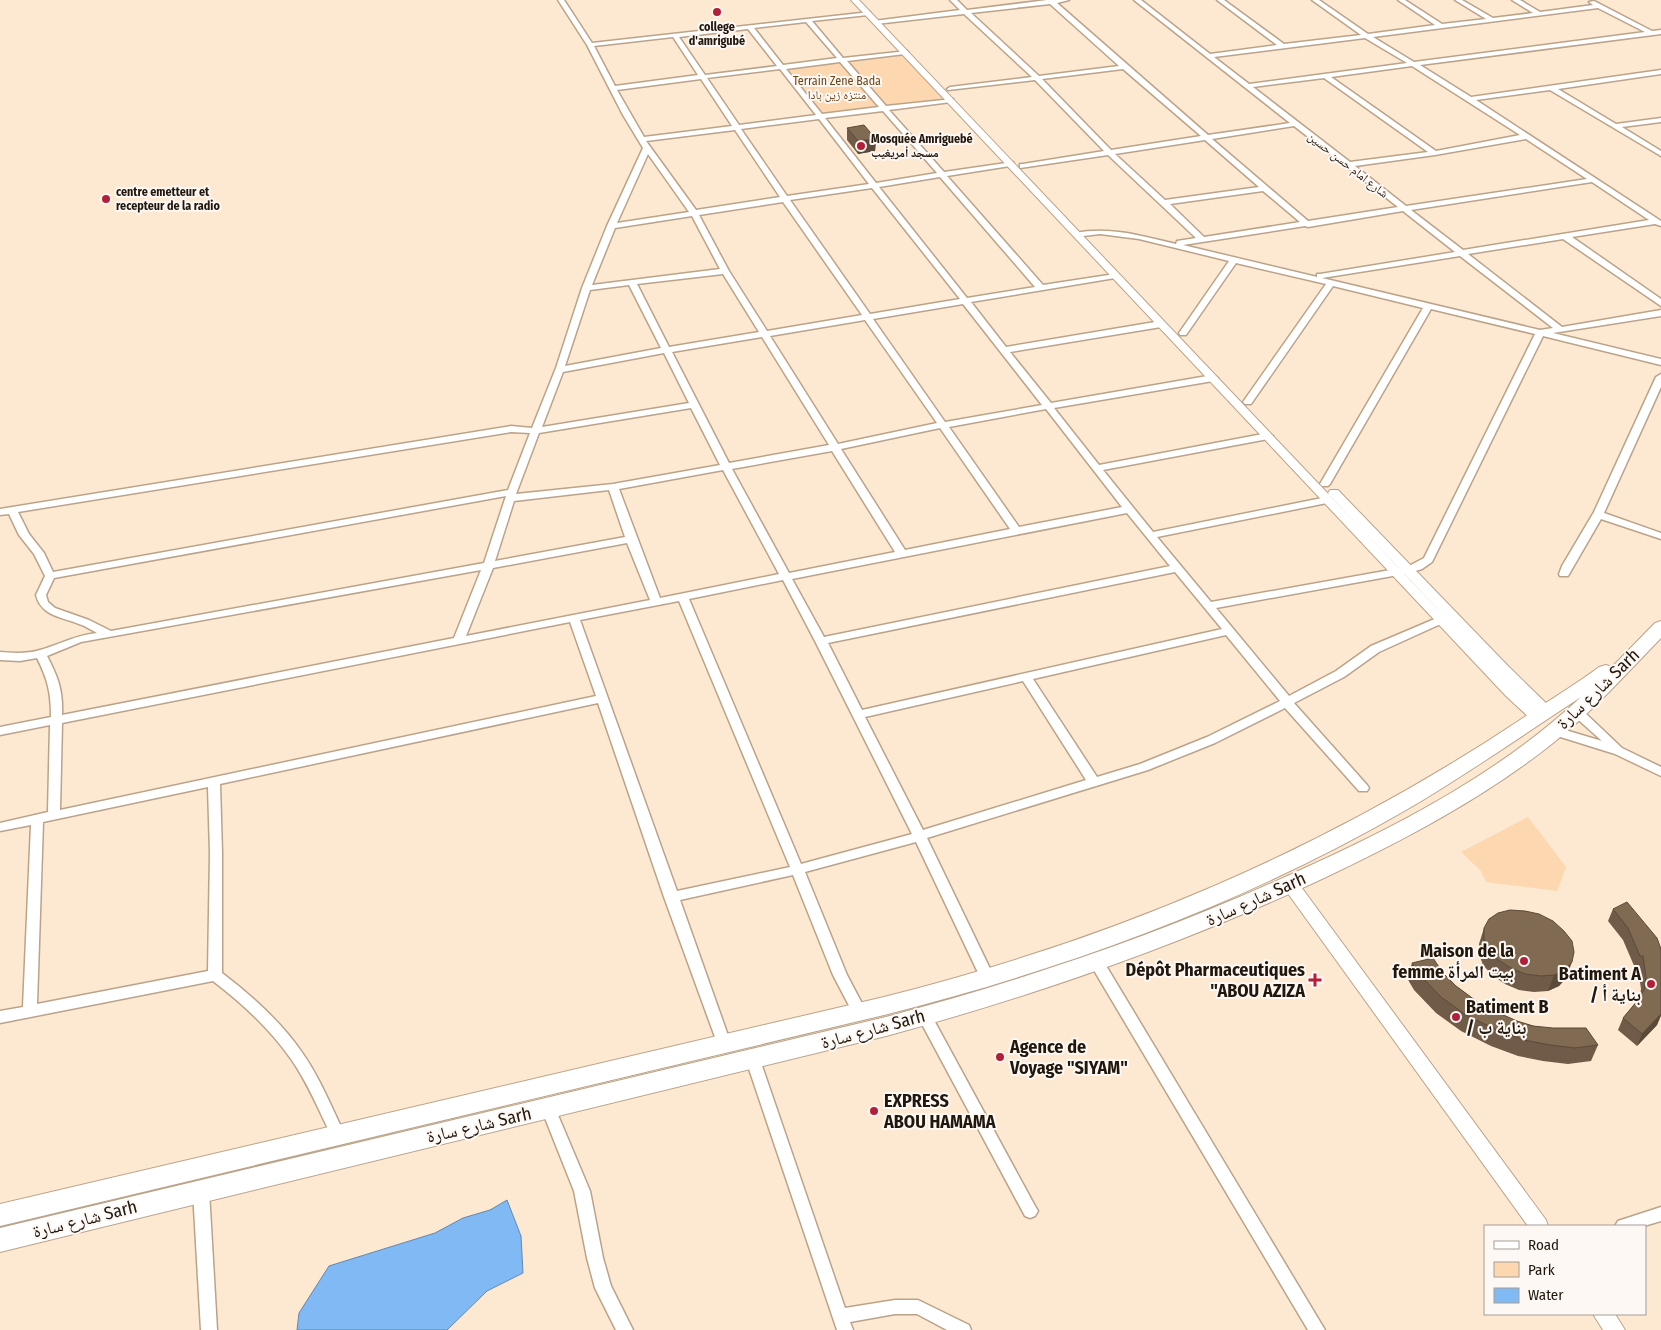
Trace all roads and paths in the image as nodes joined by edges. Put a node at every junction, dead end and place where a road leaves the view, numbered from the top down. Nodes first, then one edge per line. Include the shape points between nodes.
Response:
1 (561, 0) edge
2 (855, 0) edge
3 (862, 0) edge
4 (953, 0) edge
5 (1066, 0) edge
6 (1138, 0) edge
7 (1220, 0) edge
8 (1315, 0) edge
9 (1401, 0) edge
10 (1458, 0) edge
11 (1515, 0) edge
12 (1589, 0) edge
13 (1051, 1) edge
14 (1598, 6) junction
15 (965, 12) junction
16 (868, 13) junction
17 (1538, 13) junction
18 (1491, 20) junction
19 (808, 21) junction
20 (879, 22) junction
21 (1441, 26) junction
22 (750, 27) junction
23 (1661, 32) edge
24 (1651, 33) junction
25 (675, 36) junction
26 (1367, 36) junction
27 (1661, 39) edge
28 (590, 45) junction
29 (1283, 47) junction
30 (905, 52) junction
31 (1208, 56) junction
32 (843, 60) junction
33 (1414, 64) junction
34 (1124, 67) junction
35 (782, 68) junction
36 (1661, 72) edge
37 (1324, 75) junction
38 (703, 78) junction
39 (1037, 78) junction
40 (1246, 86) junction
41 (1550, 87) junction
42 (613, 88) junction
43 (950, 95) junction
44 (1470, 99) junction
45 (886, 109) junction
46 (822, 117) junction
47 (1661, 120) edge
48 (1295, 124) junction
49 (1615, 126) junction
50 (737, 128) junction
51 (1528, 136) junction
52 (1206, 137) junction
53 (643, 139) junction
54 (647, 148) junction
55 (1109, 152) junction
56 (1435, 153) junction
57 (1661, 154) edge
58 (1010, 164) junction
59 (1348, 165) junction
60 (1023, 166) junction
61 (942, 173) junction
62 (1594, 180) junction
63 (873, 185) junction
64 (1265, 188) junction
65 (786, 200) junction
66 (1164, 203) junction
67 (1405, 209) junction
68 (694, 213) junction
69 (1659, 223) edge
70 (1308, 225) junction
71 (611, 226) junction
72 (1082, 234) junction
73 (1565, 236) junction
74 (1203, 240) junction
75 (1173, 244) junction
76 (1461, 253) junction
77 (1236, 259) junction
78 (725, 271) junction
79 (1116, 276) junction
80 (1313, 278) junction
81 (632, 282) junction
82 (1332, 282) junction
83 (1040, 287) junction
84 (586, 288) junction
85 (964, 301) junction
86 (1661, 304) edge
87 (1428, 307) junction
88 (1661, 313) edge
89 (869, 317) junction
90 (1161, 324) junction
91 (1559, 329) junction
92 (1183, 333) junction
93 (1540, 333) junction
94 (764, 334) junction
95 (667, 350) junction
96 (1006, 350) junction
97 (1661, 362) edge
98 (560, 370) junction
99 (1661, 376) edge
100 (1213, 378) junction
101 (1248, 402) junction
102 (694, 405) junction
103 (1049, 406) junction
104 (944, 424) junction
105 (534, 431) junction
106 (1268, 436) junction
107 (836, 447) junction
108 (726, 467) junction
109 (1097, 468) junction
110 (1325, 484) junction
111 (613, 487) junction
112 (511, 495) junction
113 (1327, 500) junction
114 (12, 509) junction
115 (1129, 509) junction
116 (0, 512) edge
117 (1597, 514) junction
118 (1016, 530) junction
119 (1150, 535) junction
120 (1661, 536) edge
121 (631, 539) junction
122 (902, 554) junction
123 (487, 567) junction
124 (1177, 568) junction
125 (1409, 570) junction
126 (1396, 572) junction
127 (1564, 574) dead end
128 (50, 576) junction
129 (786, 578) junction
130 (683, 597) junction
131 (656, 602) junction
132 (1210, 606) junction
133 (574, 618) junction
134 (1661, 618) edge
135 (1442, 620) junction
136 (1661, 627) edge
137 (1229, 631) junction
138 (109, 635) junction
139 (458, 641) junction
140 (821, 641) junction
141 (41, 654) junction
142 (0, 656) edge
143 (1026, 677) junction
144 (601, 698) junction
145 (1287, 702) junction
146 (1578, 713) junction
147 (1542, 714) junction
148 (858, 715) junction
149 (55, 720) junction
150 (0, 731) edge
151 (1555, 731) junction
152 (1619, 750) junction
153 (1661, 772) edge
154 (214, 781) junction
155 (1094, 783) junction
156 (1364, 788) dead end
157 (54, 816) junction
158 (37, 820) junction
159 (0, 827) edge
160 (920, 836) junction
161 (796, 870) junction
162 (1290, 884) junction
163 (671, 897) junction
164 (1097, 963) junction
165 (214, 975) junction
166 (987, 977) junction
167 (30, 1010) junction
168 (860, 1013) junction
169 (924, 1015) junction
170 (0, 1017) edge
171 (724, 1044) junction
172 (752, 1060) junction
173 (548, 1108) junction
174 (337, 1133) junction
175 (201, 1191) junction
176 (1030, 1211) dead end
177 (1661, 1214) edge
178 (0, 1215) edge
179 (1539, 1225) edge
180 (1626, 1225) edge
181 (0, 1240) edge
182 (1605, 1315) edge
183 (843, 1323) edge
184 (209, 1330) edge
185 (625, 1330) edge
186 (962, 1330) edge
187 (1317, 1330) edge
188 (1615, 1330) edge

1 - 28 street
2 - 16 street
3 - 20 street
4 - 15 street
5 - 13 street
6 - 31 street, شارع امام حسن حسين
7 - 29 street
8 - 26 street
9 - 21 street
10 - 18 street
11 - 17 street
12 - 14 street
13 - 15 street
13 - 34 street
14 - 17 street
14 - 24 street
15 - 20 street
15 - 39 street
16 - 19 street
16 - 20 street
17 - 18 street
18 - 21 street
19 - 22 street
19 - 32 street
20 - 30 street
20 - 43 street
21 - 26 street
22 - 25 street
22 - 35 street
23 - 24 street
24 - 27 street
24 - 33 street
25 - 28 street
25 - 38 street
26 - 29 street
26 - 33 street
28 - 42 street
29 - 31 street
30 - 32 street
30 - 43 street
31 - 40 street, شارع امام حسن حسين
32 - 35 street
32 - 45 street
33 - 37 street
33 - 44 street
34 - 39 street
34 - 52 street
35 - 38 street
35 - 46 street
36 - 41 street
37 - 40 street
37 - 56 street
38 - 42 street
38 - 50 street
39 - 43 street
39 - 55 street
40 - 48 street, شارع امام حسن حسين
41 - 44 street
41 - 49 street
42 - 53 street
43 - 45 street
43 - 58 street
43 - 60 street
44 - 51 street
45 - 46 street
45 - 61 street
46 - 50 street
46 - 63 street
47 - 49 street
48 - 52 street
48 - 59 street, شارع امام حسن حسين
49 - 57 street
50 - 53 street
50 - 65 street
51 - 56 street
51 - 62 street
52 - 55 street
52 - 64 street
53 - 54 street
54 - 68 street
54 - 71 street
55 - 60 street
55 - 66 street
56 - 59 street
58 - 61 street
58 - 72 street
59 - 67 street, شارع امام حسن حسين
60 - 72 street
61 - 63 street
61 - 83 street
62 - 67 street
62 - 69 street
63 - 65 street
63 - 85 street
64 - 66 street
64 - 70 street
65 - 68 street
65 - 89 street
66 - 74 street
67 - 70 street
67 - 76 street, شارع امام حسن حسين
68 - 71 street
68 - 78 street
69 - 73 street
70 - 74 street
71 - 84 street
72 - 75 street via 1116,233
72 - 79 street
72 - 92 street
73 - 76 street
73 - 86 street
74 - 75 street
75 - 77 street
76 - 80 street
76 - 91 street, شارع امام حسن حسين
77 - 80 street
77 - 92 street
78 - 81 street
78 - 94 street
79 - 83 street
79 - 90 street
80 - 82 street
81 - 84 street
81 - 95 street
82 - 87 street
82 - 101 street
83 - 85 street
84 - 98 street
85 - 89 street
85 - 96 street
87 - 93 street
87 - 110 street
88 - 91 street
89 - 94 street
89 - 104 street
90 - 96 street
90 - 100 street
91 - 93 street
92 - 101 street
93 - 97 street
93 - 125 street via 1428,560
94 - 95 street
94 - 107 street
95 - 98 street
95 - 102 street
96 - 103 street
98 - 105 street
99 - 117 street
100 - 103 street
100 - 106 street
101 - 110 street
102 - 105 street
102 - 108 street
103 - 104 street
103 - 109 street
104 - 107 street
104 - 118 street
105 - 112 street
105 - 114 street via 511,429
106 - 109 street
106 - 113 street
107 - 108 street
107 - 122 street
108 - 111 street
108 - 129 street
109 - 115 street
110 - 125 street
111 - 112 street
111 - 121 street
112 - 123 street
112 - 128 street
113 - 119 street
113 - 126 street
114 - 116 street
114 - 128 street
115 - 118 street
115 - 119 street
117 - 120 street
117 - 127 street
118 - 122 street
119 - 124 street
121 - 123 street
121 - 131 street
122 - 129 street
123 - 138 street
123 - 139 street
124 - 132 street
124 - 140 street
125 - 126 street
125 - 147 street
126 - 132 street
126 - 135 street
128 - 138 street via 42,595 43,603 51,610
129 - 130 street
129 - 140 street
130 - 131 street
130 - 161 street
131 - 133 street
132 - 137 street
133 - 139 street
133 - 144 street
134 - 147 highway, شارع سارة Sarh via 1594,680
135 - 145 street via 1375,649 1340,674
135 - 147 street
136 - 146 highway, شارع سارة Sarh
137 - 143 street
137 - 145 street
138 - 141 street via 78,638
139 - 149 street
140 - 148 street
141 - 142 street
141 - 149 street via 53,678 57,697
143 - 148 street
143 - 155 street
144 - 154 street
144 - 163 street
145 - 155 street via 1211,740
145 - 156 street
146 - 151 highway, شارع سارة Sarh
146 - 152 street
147 - 166 highway, شارع سارة Sarh via 1442,781 1319,848 1164,916
148 - 160 street
149 - 150 street
149 - 157 street
151 - 152 street
151 - 162 highway, شارع سارة Sarh via 1493,776 1413,825
152 - 153 street
154 - 157 street
154 - 165 street
155 - 160 street
157 - 158 street
158 - 159 street
158 - 167 street
160 - 161 street
160 - 166 street
161 - 163 street
161 - 168 street via 840,975
162 - 164 highway, شارع سارة Sarh
162 - 179 street
163 - 171 street
164 - 169 highway, شارع سارة Sarh
164 - 187 street
165 - 167 street
165 - 174 street via 236,990 297,1057
166 - 168 highway, شارع سارة Sarh
167 - 170 street
168 - 171 highway, شارع سارة Sarh
169 - 172 highway, شارع سارة Sarh
169 - 176 street
171 - 174 highway, شارع سارة Sarh
172 - 173 highway, شارع سارة Sarh
172 - 183 street
173 - 175 highway, شارع سارة Sarh
173 - 185 street via 582,1192 603,1288
174 - 178 highway, شارع سارة Sarh
175 - 181 highway, شارع سارة Sarh
175 - 184 street
177 - 180 street
182 - 188 street
183 - 186 street via 895,1307 918,1307

